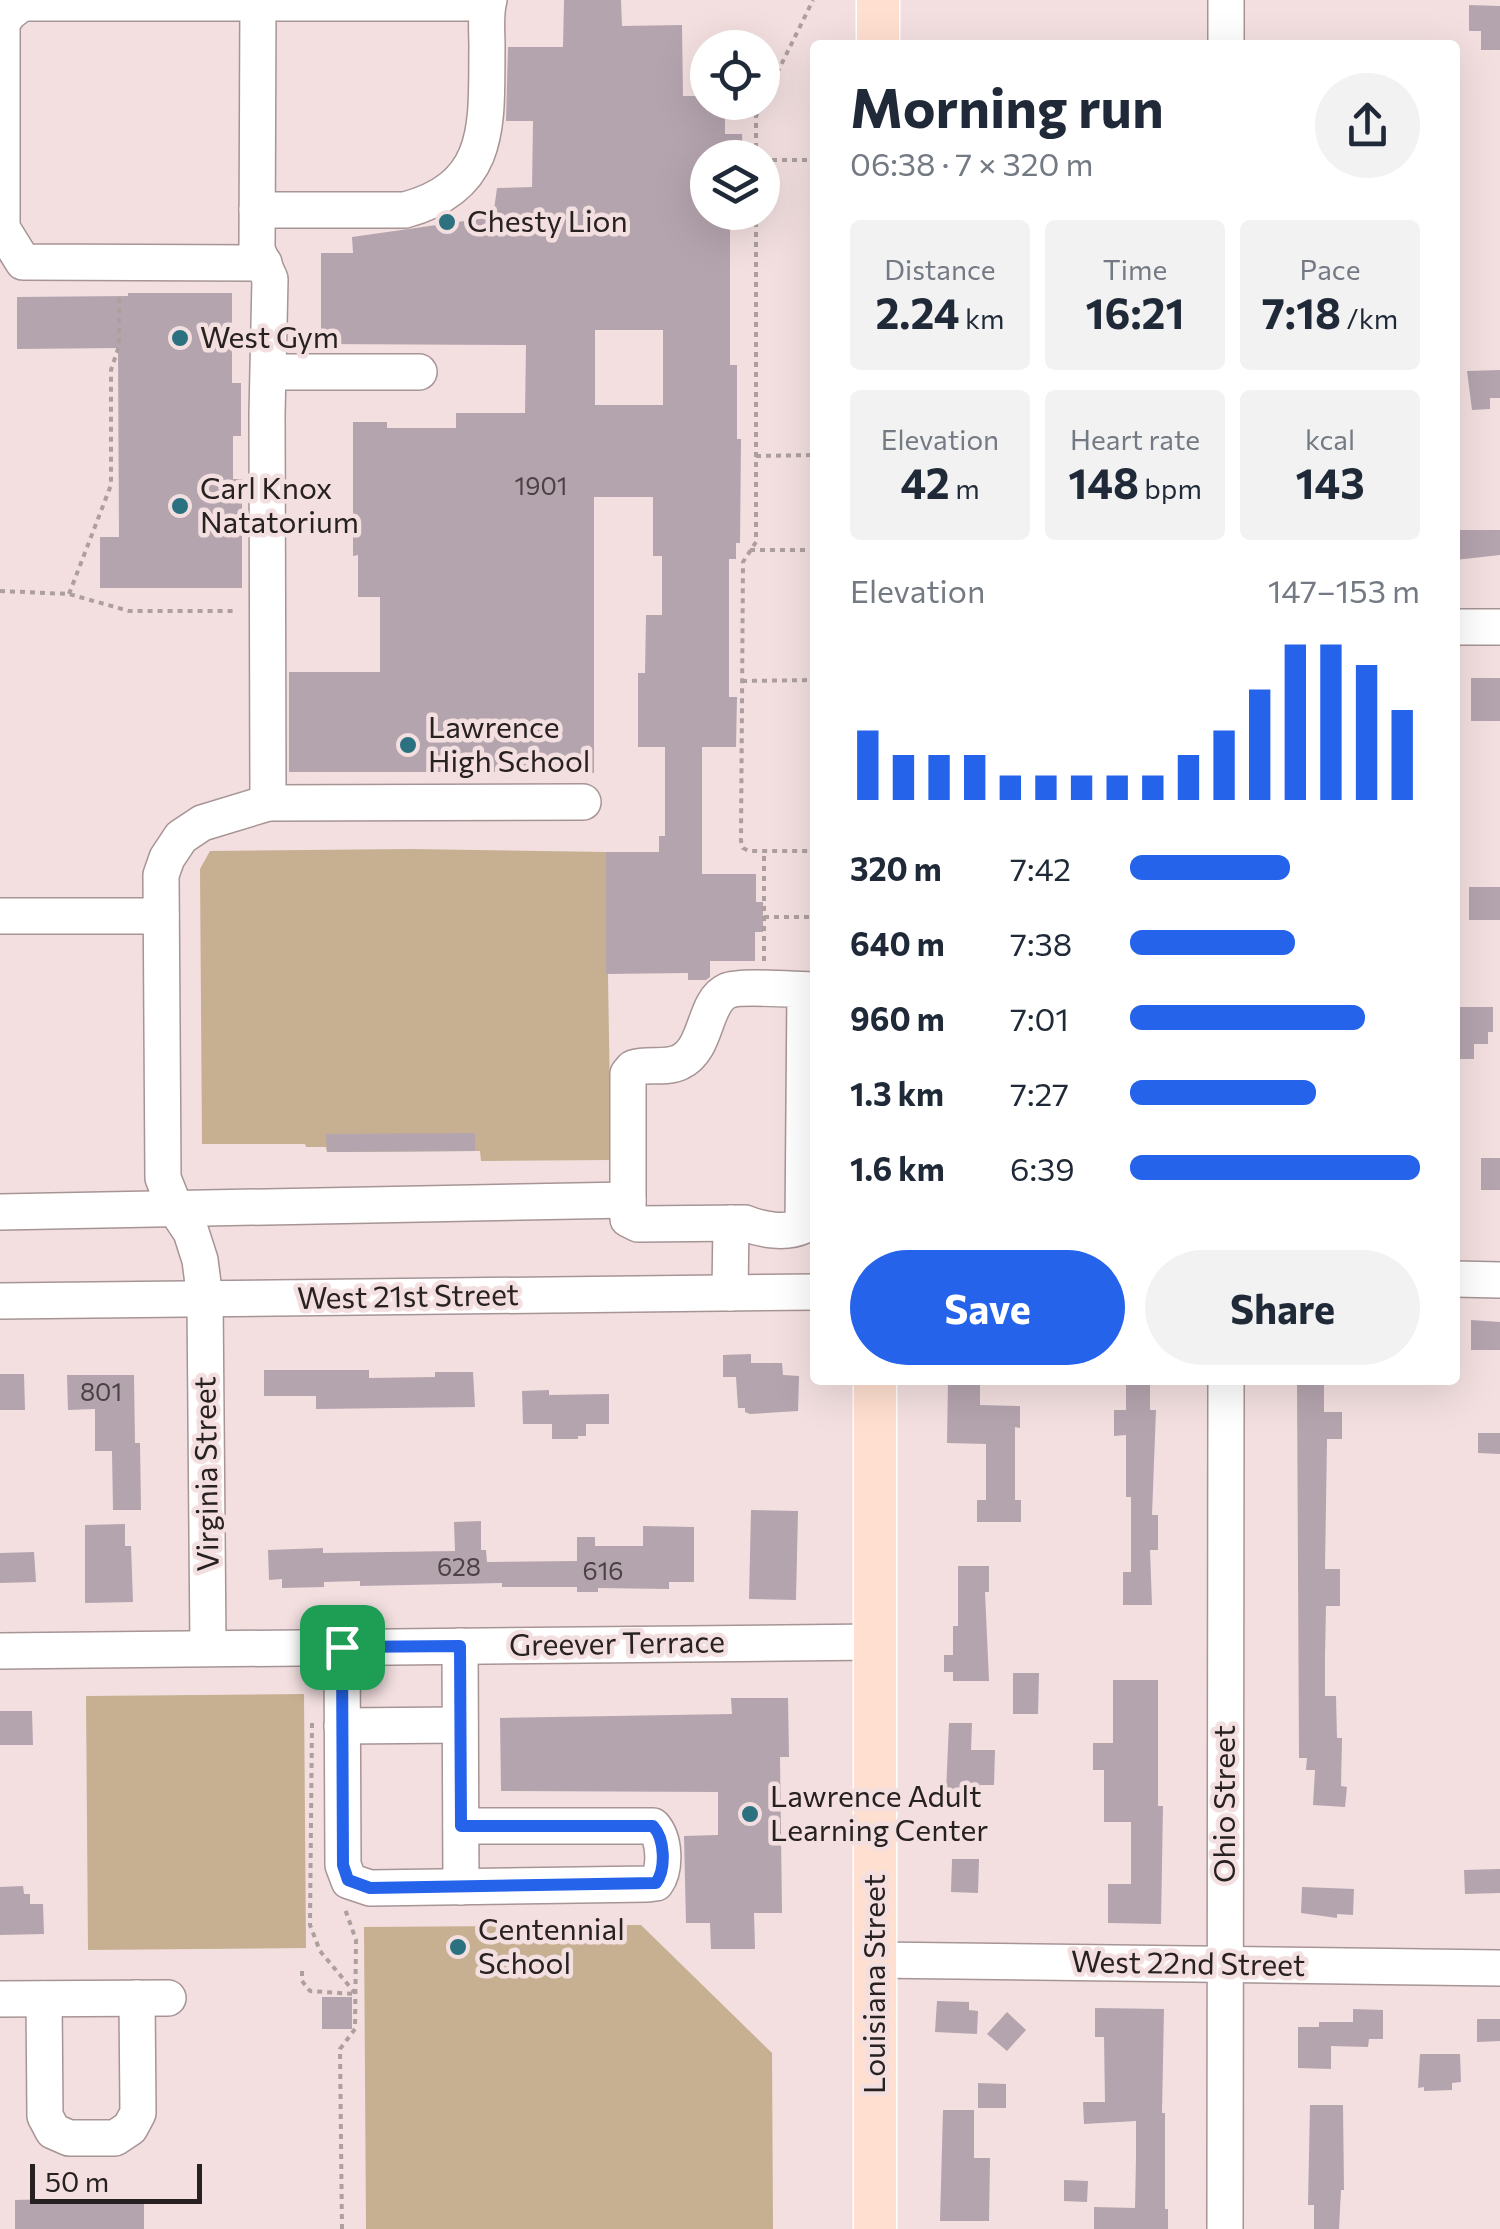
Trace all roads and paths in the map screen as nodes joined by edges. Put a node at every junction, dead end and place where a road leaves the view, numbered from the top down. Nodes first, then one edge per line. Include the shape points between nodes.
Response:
1 (813, 0) edge
2 (878, 0) edge
3 (1226, 0) edge
4 (488, 1) edge
5 (26, 2) edge
6 (258, 2) edge
7 (878, 40) edge
8 (1226, 40) edge
9 (758, 140) edge
10 (780, 159) edge
11 (810, 160) edge
12 (257, 210) junction
13 (756, 230) edge
14 (119, 262) junction
15 (264, 263) junction
16 (270, 372) junction
17 (419, 372) dead end
18 (810, 455) edge
19 (756, 456) junction
20 (750, 550) junction
21 (810, 550) edge
22 (0, 591) edge
23 (68, 594) junction
24 (267, 610) junction
25 (1460, 627) edge
26 (1500, 627) edge
27 (810, 680) edge
28 (742, 681) junction
29 (583, 802) dead end
30 (268, 803) junction
31 (764, 851) junction
32 (810, 851) edge
33 (0, 916) edge
34 (161, 916) junction
35 (764, 917) junction
36 (810, 917) edge
37 (755, 982) junction
38 (810, 990) edge
39 (628, 1200) junction
40 (176, 1208) junction
41 (0, 1212) edge
42 (738, 1224) junction
43 (1460, 1279) edge
44 (1500, 1280) edge
45 (810, 1292) edge
46 (730, 1293) junction
47 (205, 1299) junction
48 (0, 1301) edge
49 (875, 1385) edge
50 (1226, 1385) edge
51 (875, 1642) junction
52 (460, 1646) junction
53 (342, 1647) junction
54 (208, 1648) junction
55 (0, 1651) edge
56 (460, 1725) junction
57 (342, 1726) junction
58 (461, 1826) junction
59 (461, 1887) junction
60 (344, 1907) dead end
61 (875, 1960) junction
62 (1225, 1964) junction
63 (1500, 1968) edge
64 (302, 1971) dead end
65 (356, 1994) junction
66 (0, 1999) edge
67 (44, 1999) junction
68 (342, 2229) edge
69 (875, 2229) edge
70 (1225, 2229) edge

1 - 9 path via 756,116
2 - 7 main road
3 - 8 street
4 - 6 street
4 - 12 street via 486,122 469,174 427,204 405,210
5 - 6 street
5 - 14 street via 2,23 2,228 23,262
6 - 12 street
10 - 11 path
12 - 15 street via 257,250
13 - 19 path
14 - 15 street
14 - 23 path via 111,485
15 - 16 street via 270,279
16 - 17 street
16 - 24 street
18 - 19 path
19 - 20 path via 756,542
20 - 21 path
20 - 28 path via 743,562
22 - 23 path
23 - 24 path via 129,611
24 - 30 street
25 - 26 street
27 - 28 path
28 - 31 path via 741,841 749,851
29 - 30 street, Virginia Street
30 - 34 street, Virginia Street via 202,823 181,837 161,875
31 - 32 path
31 - 35 path
33 - 34 street
34 - 40 street, Virginia Street via 163,1178
35 - 36 path
35 - 37 path
37 - 38 street
37 - 39 street via 718,999 691,1055 628,1074
38 - 42 street via 803,1226
39 - 40 street
39 - 42 street via 628,1219 638,1224
40 - 41 street
40 - 47 street, Virginia Street via 200,1260
42 - 46 street
43 - 44 street
45 - 46 street, West 21st Street
46 - 47 street, West 21st Street
47 - 48 street, West 21st Street
47 - 54 street, Virginia Street
49 - 51 main road, Louisiana Street
50 - 62 street, Ohio Street
51 - 52 street, Greever Terrace
51 - 61 main road, Louisiana Street
52 - 53 street, Greever Terrace
52 - 56 street
53 - 54 street, Greever Terrace
53 - 57 street
54 - 55 street, Greever Terrace
56 - 57 street
56 - 58 street
57 - 59 street via 348,1880 370,1888
58 - 59 street
58 - 59 street via 653,1826 661,1837 662,1874 648,1884
60 - 65 path via 356,1940
61 - 62 street, West 22nd Street
61 - 69 main road, Louisiana Street
62 - 63 street, West 22nd Street
62 - 70 street, Ohio Street
64 - 65 path via 302,1980 319,1994
65 - 68 path via 355,2029 340,2049
66 - 67 street
67 - 67 street via 153,1998 138,2113 115,2138 68,2138 45,2116

